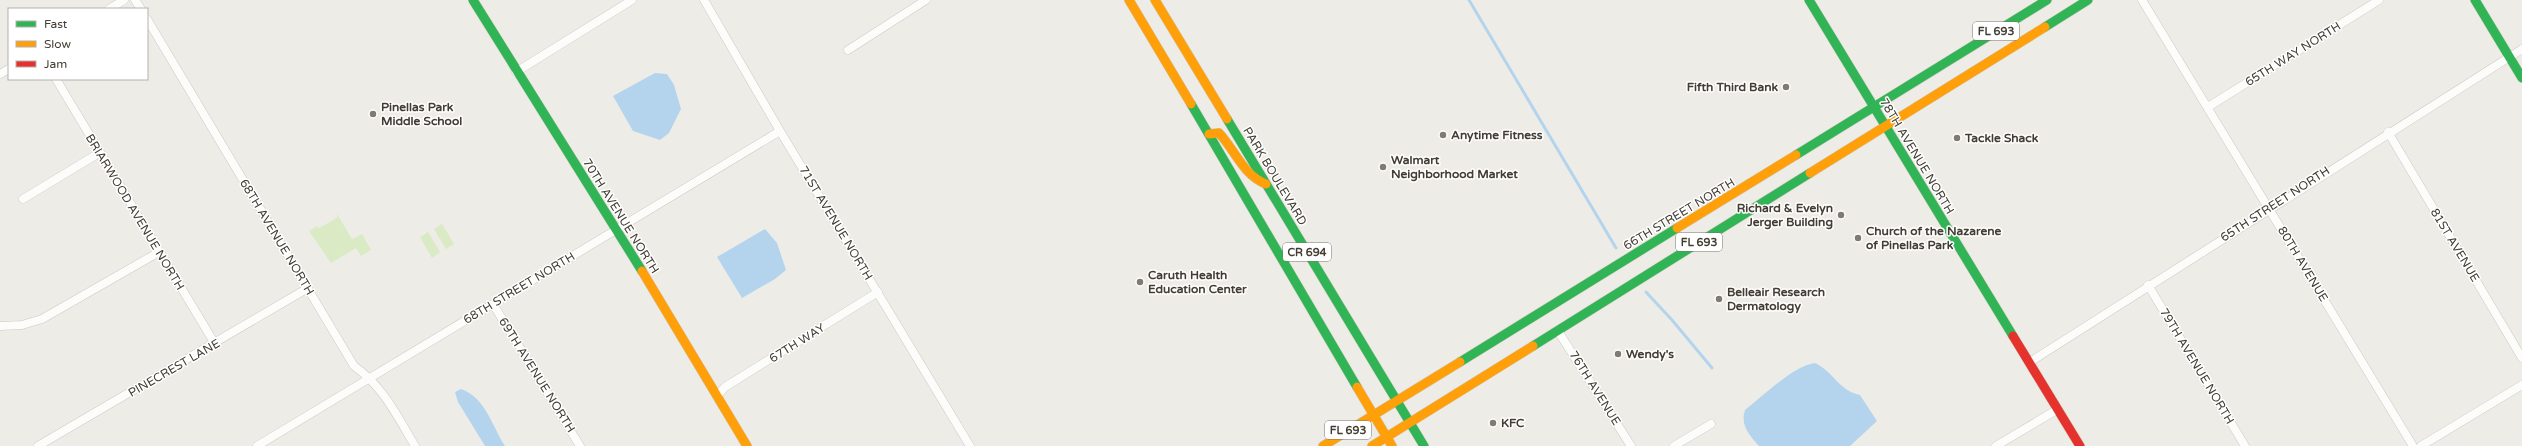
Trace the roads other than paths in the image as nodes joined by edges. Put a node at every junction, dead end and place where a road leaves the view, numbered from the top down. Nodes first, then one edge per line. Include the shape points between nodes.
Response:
1 (124, 0) edge
2 (473, 0) edge
3 (632, 0) edge
4 (704, 0) edge
5 (926, 0) edge
6 (1129, 0) edge
7 (1155, 0) edge
8 (1809, 0) edge
9 (2047, 0) edge
10 (2088, 0) edge
11 (2142, 0) edge
12 (2379, 0) edge
13 (2475, 0) edge
14 (111, 8) edge
15 (148, 21) edge
16 (2522, 49) edge
17 (848, 50) dead end
18 (2509, 57) junction
19 (516, 72) junction
20 (2522, 78) edge
21 (57, 80) edge
22 (1873, 107) junction
23 (2208, 107) junction
24 (1884, 125) junction
25 (780, 131) junction
26 (2388, 132) junction
27 (1209, 134) junction
28 (99, 153) junction
29 (1266, 184) junction
30 (23, 200) dead end
31 (2269, 208) junction
32 (616, 230) junction
33 (159, 252) junction
34 (2148, 286) junction
35 (308, 288) junction
36 (878, 292) junction
37 (493, 304) junction
38 (0, 326) edge
39 (1558, 331) junction
40 (215, 344) junction
41 (2522, 358) edge
42 (2030, 362) junction
43 (370, 377) junction
44 (2522, 385) edge
45 (717, 396) junction
46 (1397, 399) junction
47 (2058, 409) junction
48 (1374, 414) junction
49 (1410, 422) junction
50 (1711, 424) dead end
51 (1387, 437) junction
52 (38, 446) edge
53 (257, 446) edge
54 (415, 446) edge
55 (580, 446) edge
56 (747, 446) edge
57 (970, 446) edge
58 (1323, 446) edge
59 (1372, 446) edge
60 (1392, 446) edge
61 (1424, 446) edge
62 (1632, 446) edge
63 (1674, 446) edge
64 (1996, 446) edge
65 (2080, 446) edge
66 (2245, 446) edge
67 (2413, 446) edge
68 (2421, 446) edge

1 - 14 street
2 - 19 main road, 70TH AVENUE NORTH
3 - 19 street
4 - 25 street, 71ST AVENUE NORTH
5 - 17 street
6 - 27 main road, CR 694
7 - 29 main road, PARK BOULEVARD / CR 694
8 - 22 main road, 78TH AVENUE NORTH
9 - 22 main road, 66TH STREET NORTH / FL 693
10 - 24 main road, FL 693
11 - 23 street, 80TH AVENUE
12 - 23 street, 65TH WAY NORTH
13 - 18 main road
15 - 35 street, 68TH AVENUE NORTH
16 - 18 street, 65TH STREET NORTH
18 - 20 main road
18 - 26 street, 65TH STREET NORTH
19 - 32 main road, 70TH AVENUE NORTH
21 - 28 street, BRIARWOOD AVENUE NORTH
22 - 24 main road, 78TH AVENUE NORTH
22 - 46 main road, 66TH STREET NORTH / FL 693
23 - 31 street, 80TH AVENUE
24 - 39 main road, FL 693
24 - 42 main road, 78TH AVENUE NORTH
25 - 32 street, 68TH STREET NORTH
25 - 36 street, 71ST AVENUE NORTH
26 - 31 street, 65TH STREET NORTH
26 - 41 street, 81ST AVENUE
27 - 29 main road via 1219,133 1230,143 1249,175 1256,182
27 - 48 main road, CR 694
28 - 30 street
28 - 33 street, BRIARWOOD AVENUE NORTH
29 - 46 main road, PARK BOULEVARD / CR 694
31 - 34 street, 65TH STREET NORTH
31 - 67 street, 80TH AVENUE
32 - 37 street, 68TH STREET NORTH
32 - 45 main road, 70TH AVENUE NORTH
33 - 38 street via 42,319 22,325
33 - 40 street, BRIARWOOD AVENUE NORTH
34 - 42 street, 65TH STREET NORTH
34 - 66 street, 79TH AVENUE NORTH
35 - 40 street, PINECREST LANE
35 - 43 street, 68TH AVENUE NORTH via 354,366
36 - 45 street, 67TH WAY via 725,387
36 - 57 street, 71ST AVENUE NORTH
37 - 43 street, 68TH STREET NORTH
37 - 55 street, 69TH AVENUE NORTH
39 - 49 main road, FL 693
39 - 62 street, 76TH AVENUE
40 - 52 street, PINECREST LANE
42 - 47 main road, 78TH AVENUE NORTH
43 - 53 street, 68TH STREET NORTH
43 - 54 street, 68TH AVENUE NORTH via 381,389
44 - 68 street
45 - 56 main road, 70TH AVENUE NORTH
46 - 48 main road, 66TH STREET NORTH / FL 693
46 - 49 main road, PARK BOULEVARD
47 - 64 street
47 - 65 main road, 78TH AVENUE NORTH
48 - 51 main road
48 - 58 main road, 66TH STREET NORTH / FL 693
49 - 51 main road, FL 693
49 - 61 main road, PARK BOULEVARD
50 - 63 street
51 - 59 main road, FL 693
51 - 60 main road

